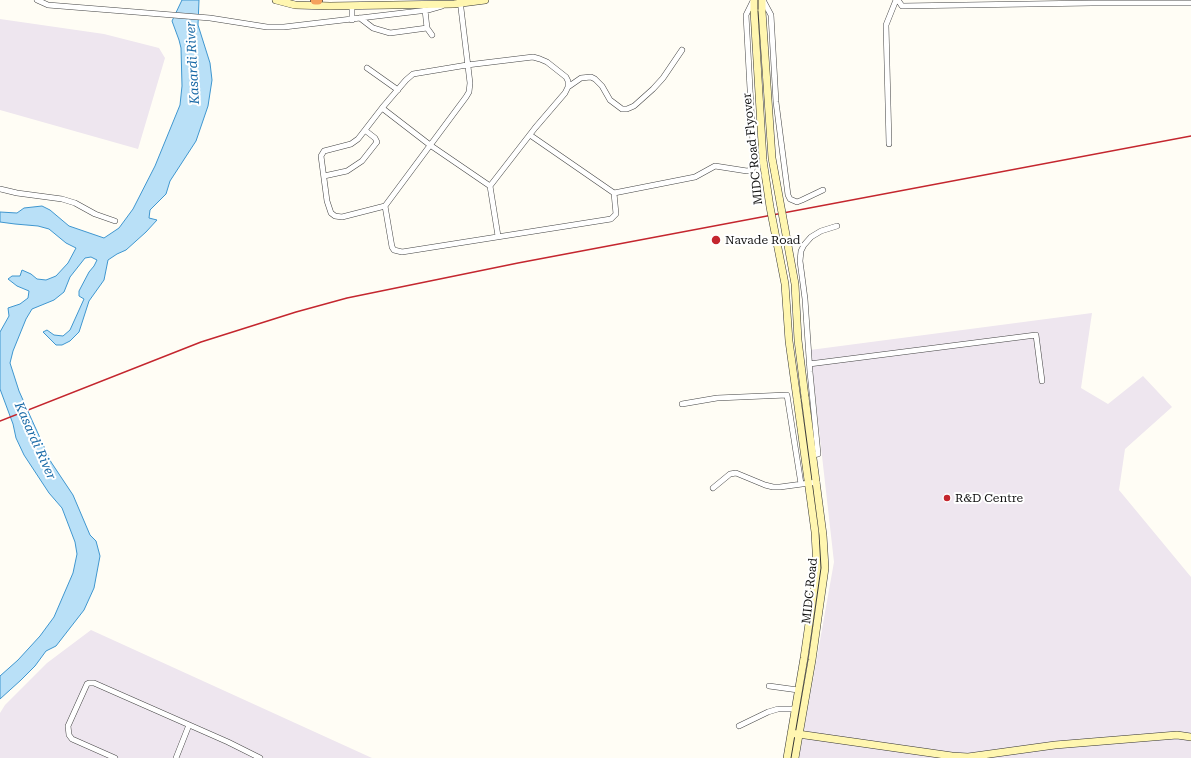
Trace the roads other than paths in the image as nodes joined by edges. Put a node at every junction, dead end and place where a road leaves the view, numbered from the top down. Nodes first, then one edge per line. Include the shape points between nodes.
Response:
1 (37, 0) edge
2 (276, 0) edge
3 (315, 0) edge
4 (318, 0) edge
5 (485, 0) edge
6 (754, 0) edge
7 (762, 0) edge
8 (897, 0) edge
9 (460, 1) edge
10 (1191, 3) edge
11 (450, 4) junction
12 (352, 6) junction
13 (425, 10) junction
14 (360, 18) junction
15 (352, 20) junction
16 (427, 28) junction
17 (432, 35) dead end
18 (682, 50) dead end
19 (467, 65) junction
20 (367, 68) dead end
21 (568, 87) junction
22 (398, 90) junction
23 (382, 108) junction
24 (366, 131) junction
25 (530, 135) junction
26 (889, 144) dead end
27 (430, 145) junction
28 (324, 176) junction
29 (490, 186) junction
30 (0, 189) edge
31 (823, 190) dead end
32 (614, 193) junction
33 (385, 206) junction
34 (115, 221) dead end
35 (837, 226) dead end
36 (498, 236) junction
37 (809, 364) junction
38 (1042, 381) dead end
39 (805, 399) junction
40 (797, 402) junction
41 (682, 404) dead end
42 (813, 455) junction
43 (816, 482) junction
44 (805, 484) junction
45 (713, 488) dead end
46 (769, 686) dead end
47 (798, 690) junction
48 (794, 709) junction
49 (189, 725) junction
50 (739, 726) dead end
51 (791, 733) junction
52 (800, 734) junction
53 (1191, 737) edge
54 (115, 758) edge
55 (176, 758) edge
56 (260, 758) edge
57 (787, 758) edge
58 (795, 758) edge

1 - 15 street via 48,5 210,18 267,27
2 - 12 main road via 295,5
3 - 4 highway
5 - 9 main road
6 - 32 street via 746,14 754,162 752,170 714,166 695,177
6 - 40 main road, MIDC Road Flyover, bridge via 763,160 785,284
7 - 31 street via 771,15 776,102 788,195 797,202
7 - 39 main road, MIDC Road Flyover, bridge via 772,158 795,284
8 - 10 street via 902,6
8 - 26 street via 886,26
9 - 11 main road
9 - 19 street
11 - 12 main road
11 - 13 street
12 - 15 street
13 - 14 street
13 - 16 street
14 - 15 street
14 - 16 street via 373,28 390,33
16 - 17 street
18 - 21 street via 663,78 634,106 627,109 610,100 602,86 591,77 581,78
19 - 21 street via 533,57 547,62 566,77
19 - 22 street via 413,74
19 - 27 street via 470,83 466,97
20 - 22 street
21 - 25 street via 566,93
22 - 23 street
23 - 24 street
23 - 27 street
24 - 28 street via 356,142 324,151 321,156
24 - 28 street via 377,142 362,161 347,171
25 - 29 street
25 - 32 street
27 - 29 street
27 - 33 street
28 - 33 street via 327,201 335,216 342,217
29 - 36 street
30 - 34 street via 62,199
32 - 36 street via 614,217
33 - 36 street via 392,247 397,251
35 - 37 street via 811,237 801,251
37 - 38 street via 1036,335
37 - 42 street via 818,454
39 - 40 main road
39 - 42 main road, MIDC Road
40 - 44 main road, MIDC Road
41 - 44 street via 717,398 787,395
42 - 43 main road, MIDC Road
43 - 44 street
43 - 52 main road, MIDC Road via 825,568
44 - 45 street via 773,487 736,473 730,474
44 - 47 main road, MIDC Road via 816,540 817,568
46 - 47 street
47 - 48 main road, MIDC Road
48 - 50 street via 768,712
48 - 51 main road, MIDC Road
49 - 54 street via 94,683 88,683 68,726 69,735
49 - 55 street
49 - 56 street
51 - 52 main road
51 - 57 main road, MIDC Road
52 - 53 main road via 968,757 1062,744 1177,735
52 - 58 main road, MIDC Road

